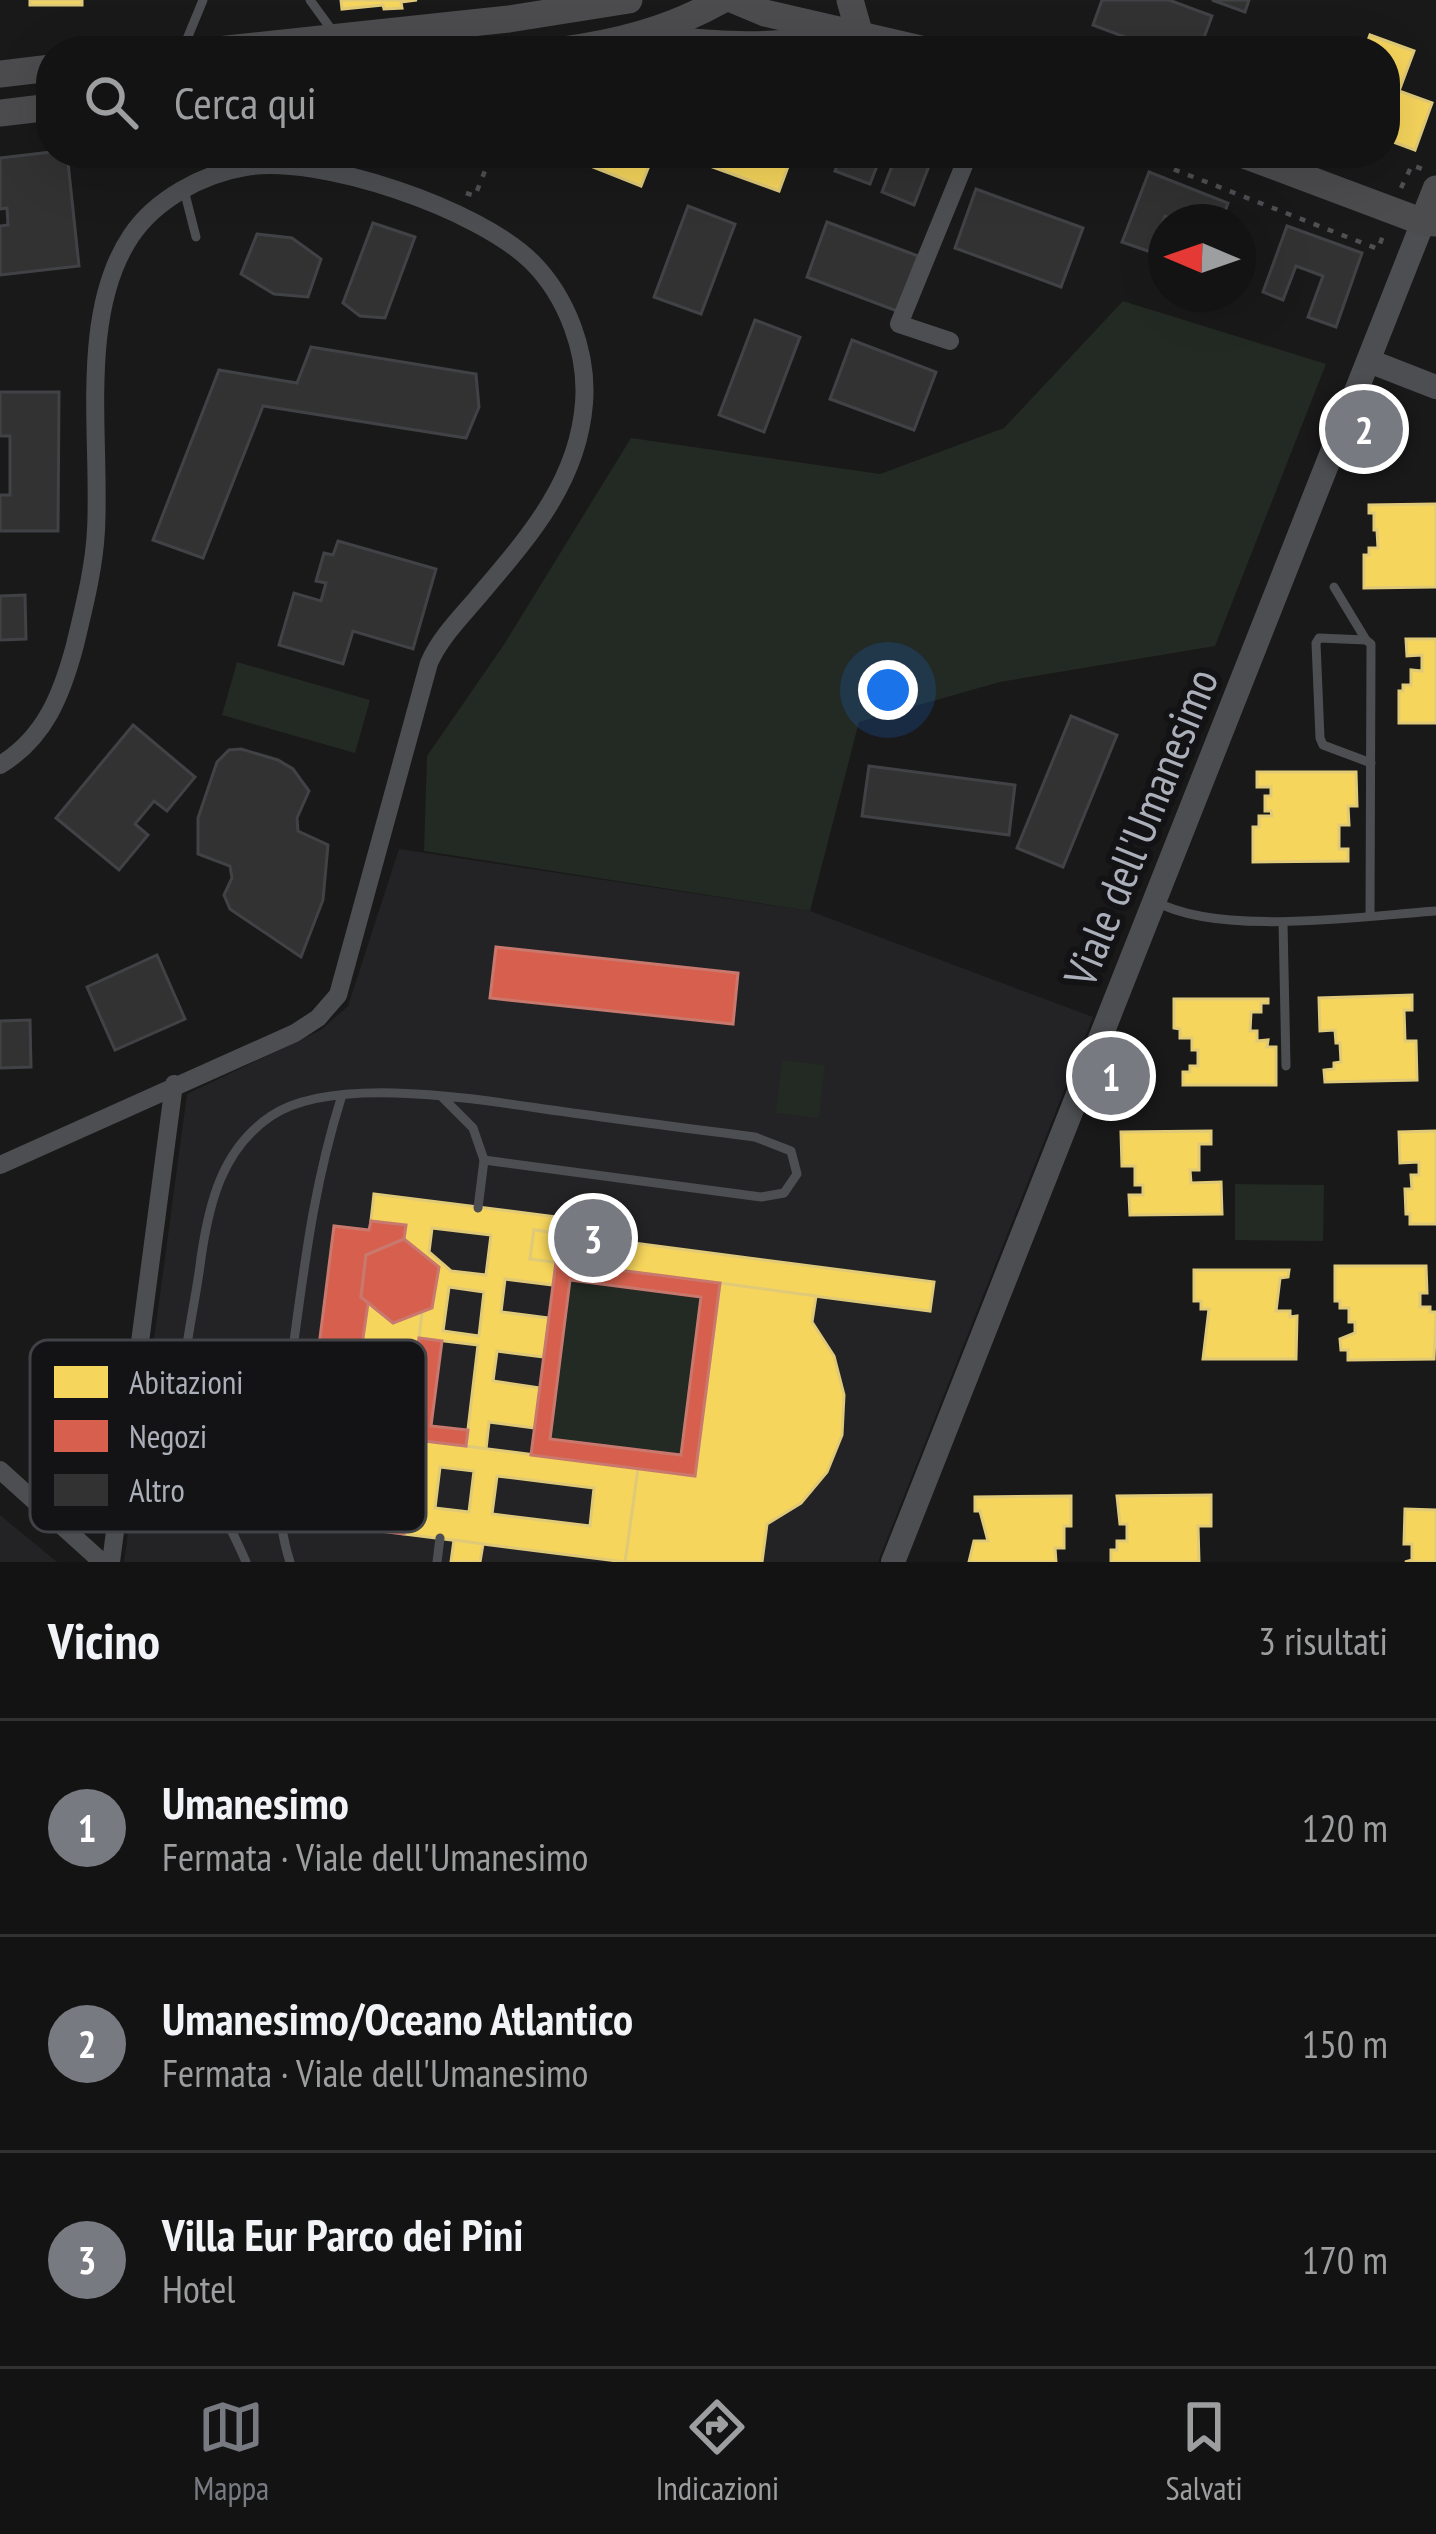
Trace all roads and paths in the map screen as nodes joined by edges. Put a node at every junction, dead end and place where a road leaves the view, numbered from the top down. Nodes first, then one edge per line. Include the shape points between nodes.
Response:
1 (203, 0) edge
2 (310, 0) edge
3 (629, 0) edge
4 (722, 0) edge
5 (734, 0) edge
6 (850, 0) edge
7 (505, 9) edge
8 (860, 32) junction
9 (644, 35) junction
10 (188, 36) edge
11 (336, 36) edge
12 (343, 36) edge
13 (638, 36) edge
14 (650, 36) edge
15 (840, 36) edge
16 (875, 36) edge
17 (36, 70) edge
18 (0, 74) edge
19 (36, 109) edge
20 (0, 113) edge
21 (1415, 166) dead end
22 (230, 168) edge
23 (301, 168) edge
24 (486, 168) edge
25 (962, 168) edge
26 (1170, 168) edge
27 (1278, 168) edge
28 (1408, 171) dead end
29 (1436, 189) edge
30 (184, 190) junction
31 (456, 190) dead end
32 (1432, 227) edge
33 (196, 237) dead end
34 (1380, 245) dead end
35 (950, 341) dead end
36 (1369, 362) junction
37 (1436, 387) edge
38 (1334, 587) dead end
39 (1366, 640) junction
40 (1371, 763) junction
41 (0, 765) edge
42 (1155, 901) junction
43 (1436, 910) edge
44 (1370, 916) junction
45 (1283, 922) junction
46 (1286, 1066) dead end
47 (174, 1084) junction
48 (342, 1095) junction
49 (441, 1096) junction
50 (484, 1160) junction
51 (0, 1165) edge
52 (478, 1208) dead end
53 (140, 1340) edge
54 (190, 1340) edge
55 (293, 1340) edge
56 (0, 1470) edge
57 (30, 1496) edge
58 (71, 1532) edge
59 (111, 1532) edge
60 (232, 1532) edge
61 (284, 1532) edge
62 (440, 1538) dead end
63 (106, 1562) edge
64 (246, 1562) edge
65 (290, 1562) edge
66 (437, 1562) edge
67 (893, 1562) edge

1 - 10 lane
2 - 11 lane
3 - 7 main road
4 - 9 main road
5 - 8 main road
6 - 8 main road
7 - 12 main road
8 - 15 main road
8 - 16 main road
9 - 13 main road
9 - 14 main road
17 - 18 main road
19 - 20 main road
21 - 28 path
22 - 30 street
23 - 47 street via 375,183 461,216 536,266 571,323 584,406 555,498 425,672 338,995 301,1030
24 - 31 path via 475,196
25 - 35 street via 899,324
26 - 34 path
27 - 32 main road
29 - 32 main road, Viale dell'Umanesimo
30 - 33 lane
30 - 41 street via 133,233 106,290 87,594 52,712
32 - 36 street, Viale dell'Umanesimo
36 - 37 street
36 - 42 street, Viale dell'Umanesimo
38 - 39 lane
39 - 40 lane
39 - 40 lane via 1316,643 1323,745
40 - 44 lane
42 - 45 lane via 1182,913
42 - 67 street, Viale dell'Umanesimo
43 - 44 lane
44 - 45 lane
45 - 46 lane
47 - 51 street
47 - 53 street
48 - 49 lane
48 - 54 lane via 281,1109 230,1158 207,1220
48 - 55 lane via 308,1223
49 - 50 lane via 473,1128
49 - 50 lane via 755,1137 790,1151 797,1174 784,1193 761,1197
50 - 52 lane
56 - 57 street
58 - 63 street
59 - 63 street
60 - 64 lane
61 - 65 lane
62 - 66 lane

